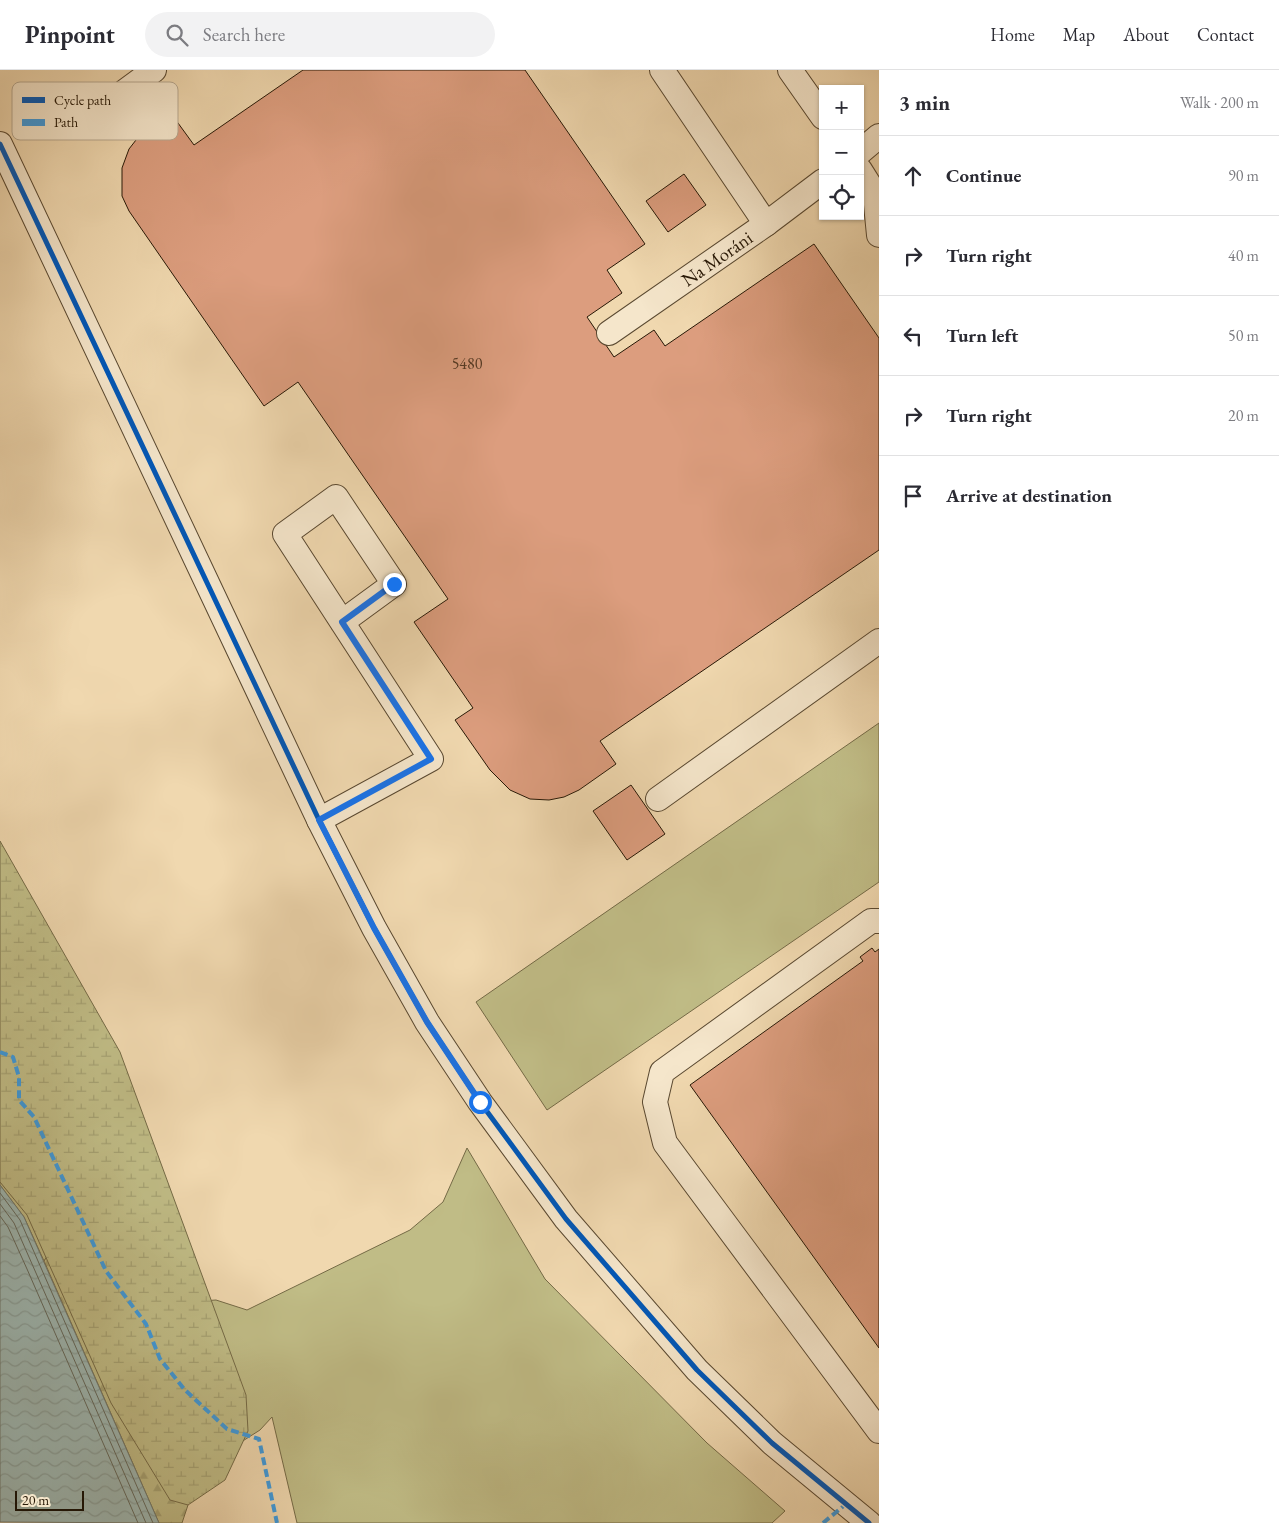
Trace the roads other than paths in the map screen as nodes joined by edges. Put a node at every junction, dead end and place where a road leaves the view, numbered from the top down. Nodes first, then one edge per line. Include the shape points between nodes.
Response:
1 (154, 70) edge
2 (662, 70) edge
3 (790, 70) edge
4 (138, 82) edge
5 (819, 111) edge
6 (879, 136) edge
7 (0, 144) edge
8 (864, 149) edge
9 (863, 175) edge
10 (819, 185) edge
11 (766, 224) junction
12 (879, 235) edge
13 (609, 332) dead end
14 (342, 622) junction
15 (879, 641) edge
16 (658, 799) dead end
17 (319, 820) junction
18 (879, 921) edge
19 (879, 1430) edge
20 (870, 1523) edge

1 - 4 street
2 - 11 street
3 - 5 street
6 - 8 street
7 - 17 street
9 - 12 street via 875,194
10 - 11 street, Na Moráni
11 - 13 street, Na Moráni
14 - 14 street via 285,534 336,497 394,584
14 - 17 street via 431,759
15 - 16 street
17 - 20 street via 427,1022 480,1102 566,1219 697,1370 772,1443
18 - 19 street via 871,921 662,1072 655,1102 665,1143

